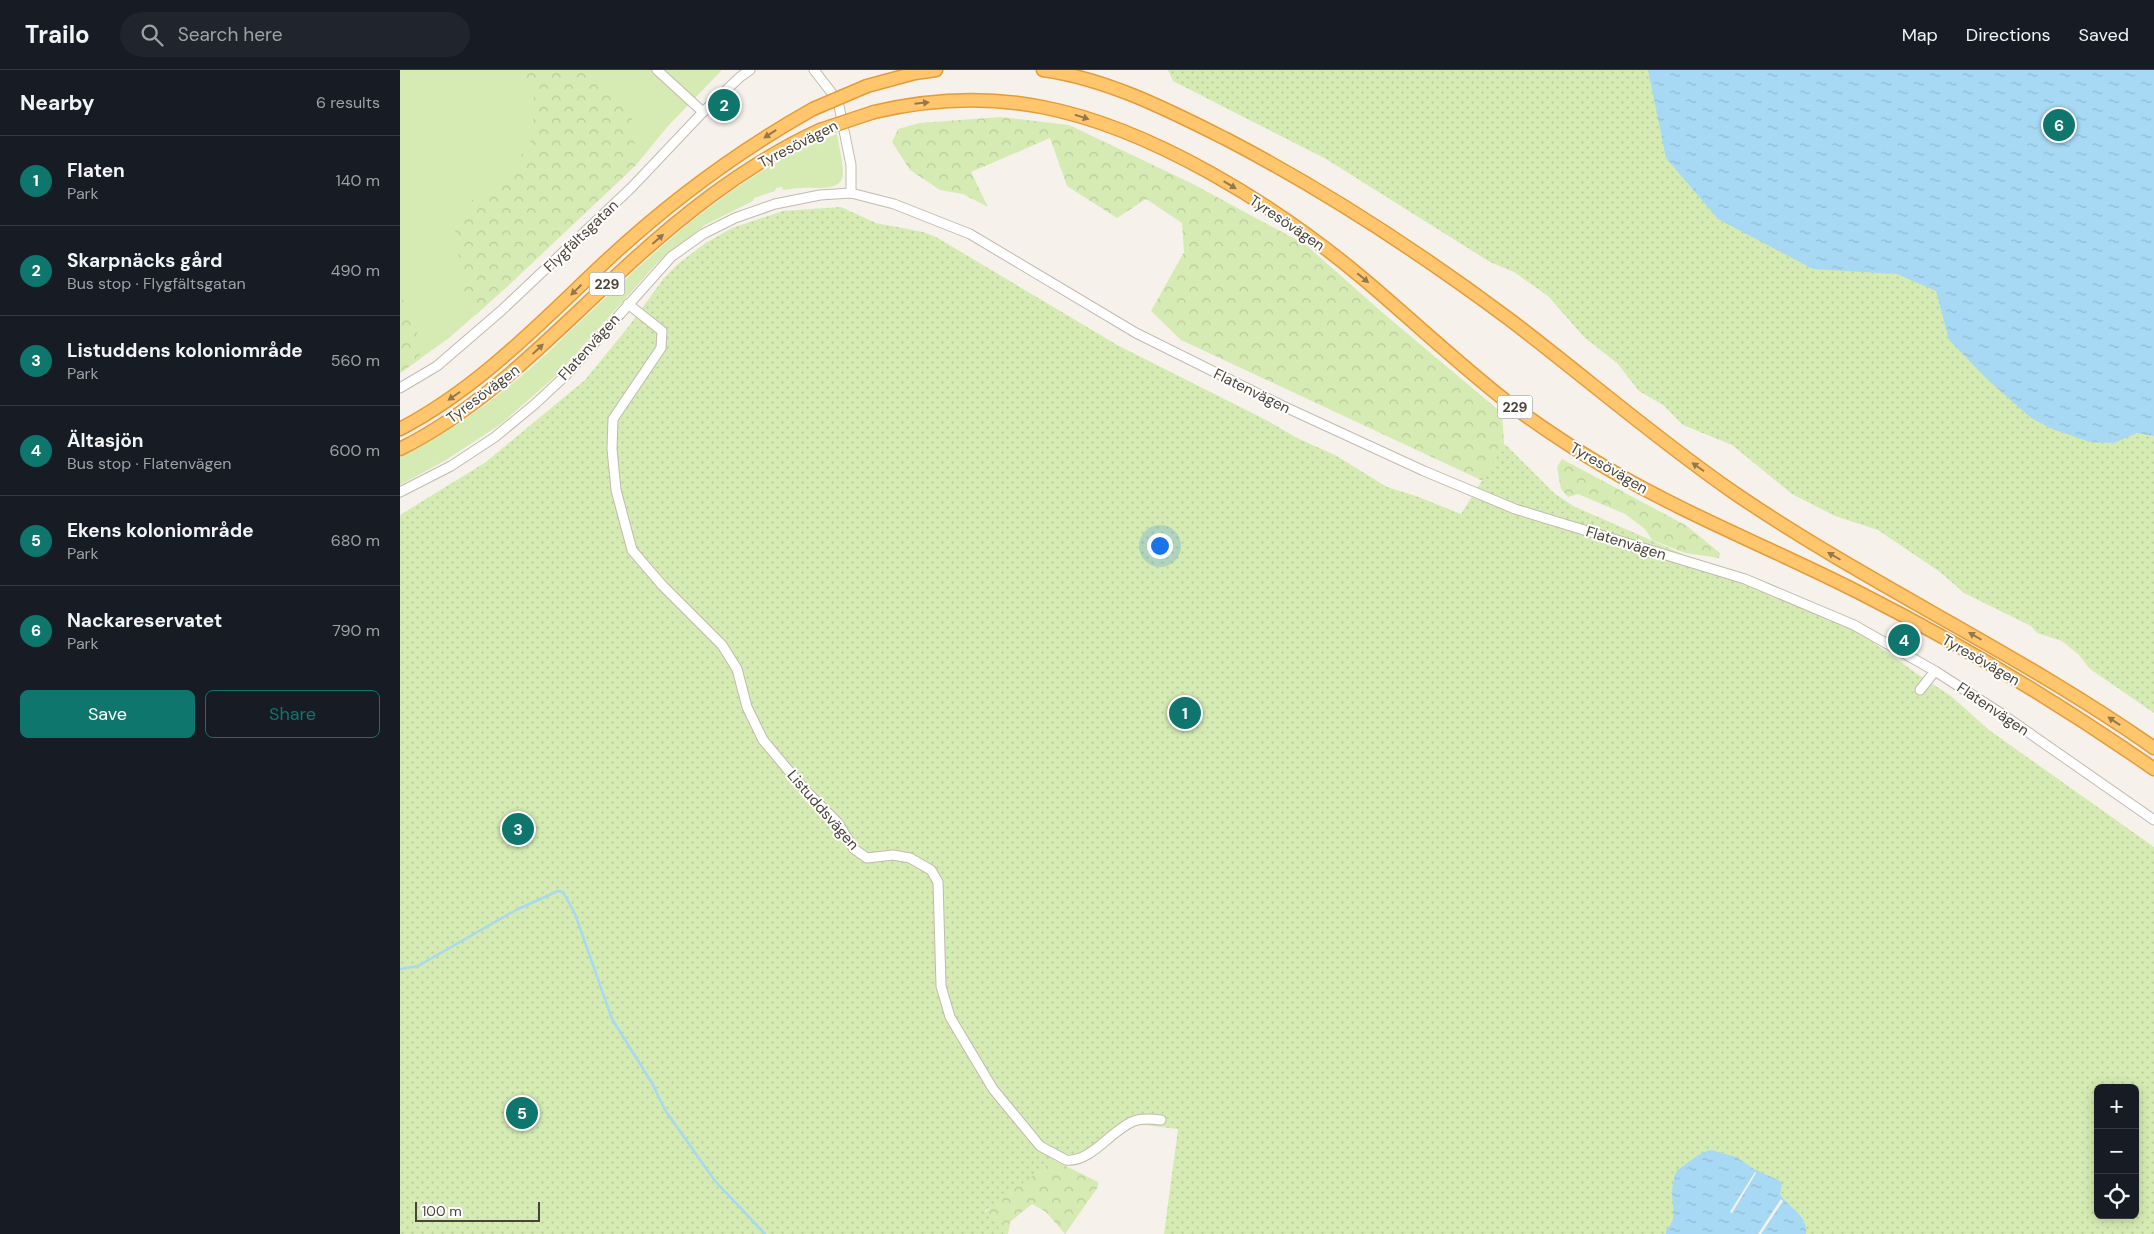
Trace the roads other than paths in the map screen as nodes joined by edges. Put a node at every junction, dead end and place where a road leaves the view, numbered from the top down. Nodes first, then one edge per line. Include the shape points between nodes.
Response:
1 (657, 70) edge
2 (750, 70) edge
3 (814, 70) edge
4 (936, 70) edge
5 (1042, 70) edge
6 (703, 112) junction
7 (851, 194) junction
8 (628, 304) junction
9 (400, 388) edge
10 (400, 429) edge
11 (400, 449) edge
12 (400, 492) edge
13 (1935, 670) junction
14 (1920, 690) dead end
15 (2154, 748) edge
16 (2154, 769) edge
17 (2154, 820) edge
18 (1162, 1120) dead end

1 - 6 street
2 - 6 street, Flygfältsgatan
3 - 7 street via 838,102 851,165
4 -> 10 highway, Tyresövägen / 229, bridge via 867,86 778,128 652,220 470,385
15 -> 5 highway, Tyresövägen via 2036,671 1821,548 1747,501 1628,415 1453,278 1332,199 1232,142 1167,110 1096,82
6 - 9 street, Flygfältsgatan via 632,188 502,310 437,366
7 - 8 street, Flatenvägen via 820,195 775,204 703,234 671,257
7 - 13 street, Flatenvägen via 894,204 970,234 1151,341 1424,471 1515,509 1745,579 1854,625
8 - 12 street, Flatenvägen via 565,376 496,437 451,466
8 - 18 street, Listuddsvägen via 658,327 663,339 662,348 613,419 616,490 632,550 722,645 737,669 747,707 763,740 838,823 854,849 867,858 893,855 910,858 931,870 938,882 941,986 950,1017 993,1089 1040,1146 1071,1161 1096,1149 1135,1120
11 -> 16 highway, Tyresövägen / 229, bridge via 434,431 490,392 650,246 714,194 776,152 820,130 911,104 975,100 1045,108 1118,130 1200,168 1280,216 1332,254 1500,396 1576,450 1647,490 1918,624 2026,686
13 - 14 street
13 - 17 street, Flatenvägen

